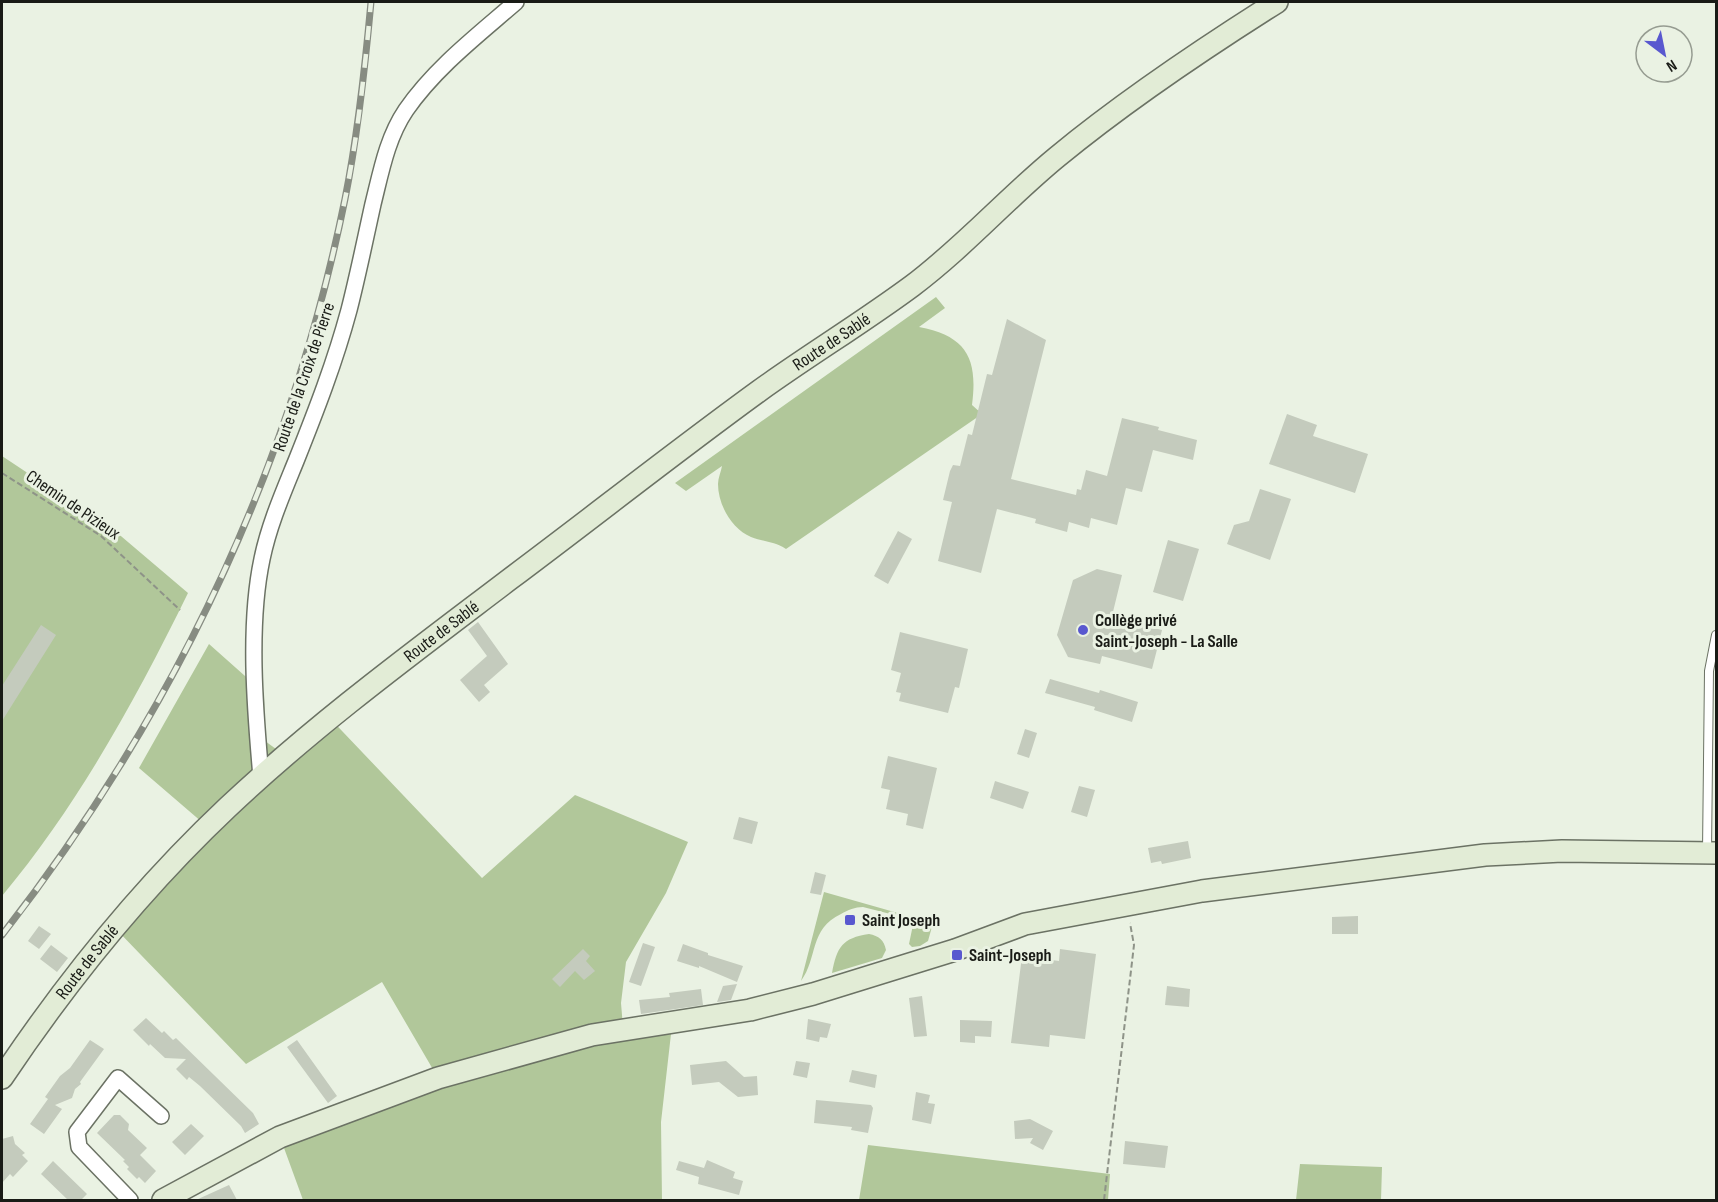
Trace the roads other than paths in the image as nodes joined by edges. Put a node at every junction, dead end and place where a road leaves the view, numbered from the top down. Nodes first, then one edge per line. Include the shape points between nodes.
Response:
1 (516, 2) edge
2 (1277, 2) edge
3 (1716, 634) edge
4 (261, 777) junction
5 (1712, 853) edge
6 (2, 1078) edge
7 (161, 1116) dead end
8 (130, 1200) edge
9 (163, 1200) edge

1 - 4 street, Route de la Croix de Pierre via 425,87 391,139 331,370 276,510 262,558 255,610
2 - 4 main road, Route de Sablé via 1095,126 949,256 760,391 389,671
3 - 5 lane via 1708,671
4 - 6 main road, Route de Sablé via 190,844 115,928 73,978
5 - 9 main road via 1562,850 1485,855 1202,891 1025,924 813,994 750,1010 592,1035 438,1078 280,1137
7 - 8 street via 118,1078 77,1132 79,1147

